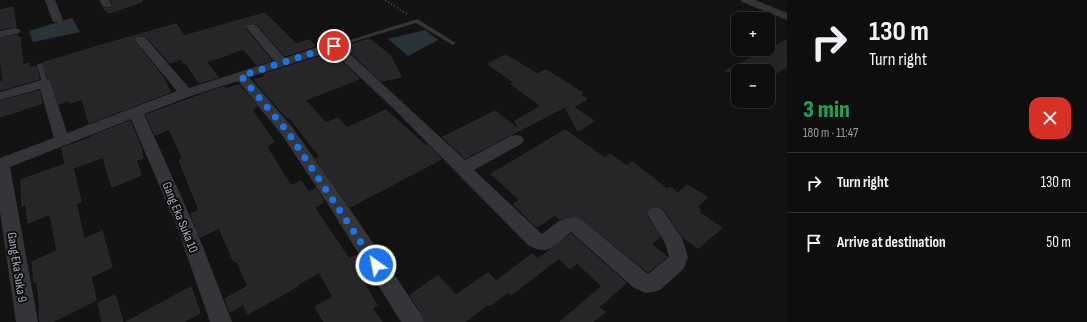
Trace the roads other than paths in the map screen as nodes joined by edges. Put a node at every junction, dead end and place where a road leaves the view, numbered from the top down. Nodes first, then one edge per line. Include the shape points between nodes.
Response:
1 (50, 0) edge
2 (746, 0) edge
3 (785, 14) edge
4 (57, 20) dead end
5 (252, 27) dead end
6 (15, 31) dead end
7 (0, 35) edge
8 (141, 40) dead end
9 (453, 43) dead end
10 (334, 46) junction
11 (282, 62) junction
12 (40, 65) dead end
13 (241, 76) junction
14 (45, 82) junction
15 (186, 93) junction
16 (0, 96) edge
17 (136, 113) junction
18 (62, 140) junction
19 (516, 140) dead end
20 (1, 164) edge
21 (462, 168) junction
22 (656, 214) dead end
23 (27, 322) edge
24 (222, 322) edge
25 (413, 322) edge

1 - 4 street
2 - 3 street
5 - 11 street
6 - 7 street
8 - 15 street
9 - 10 lane via 417,21
10 - 11 street
10 - 21 street
11 - 13 street
12 - 14 lane
13 - 15 street
13 - 25 street via 287,131
14 - 16 street
14 - 18 street
15 - 17 street
17 - 18 street
17 - 24 street, Gang Eka Suka 10 via 188,232
18 - 20 street
19 - 21 street
20 - 23 street, Gang Eka Suka 9
21 - 22 street via 536,240 546,241 568,224 575,224 646,284 653,283 677,262 678,256 676,246

